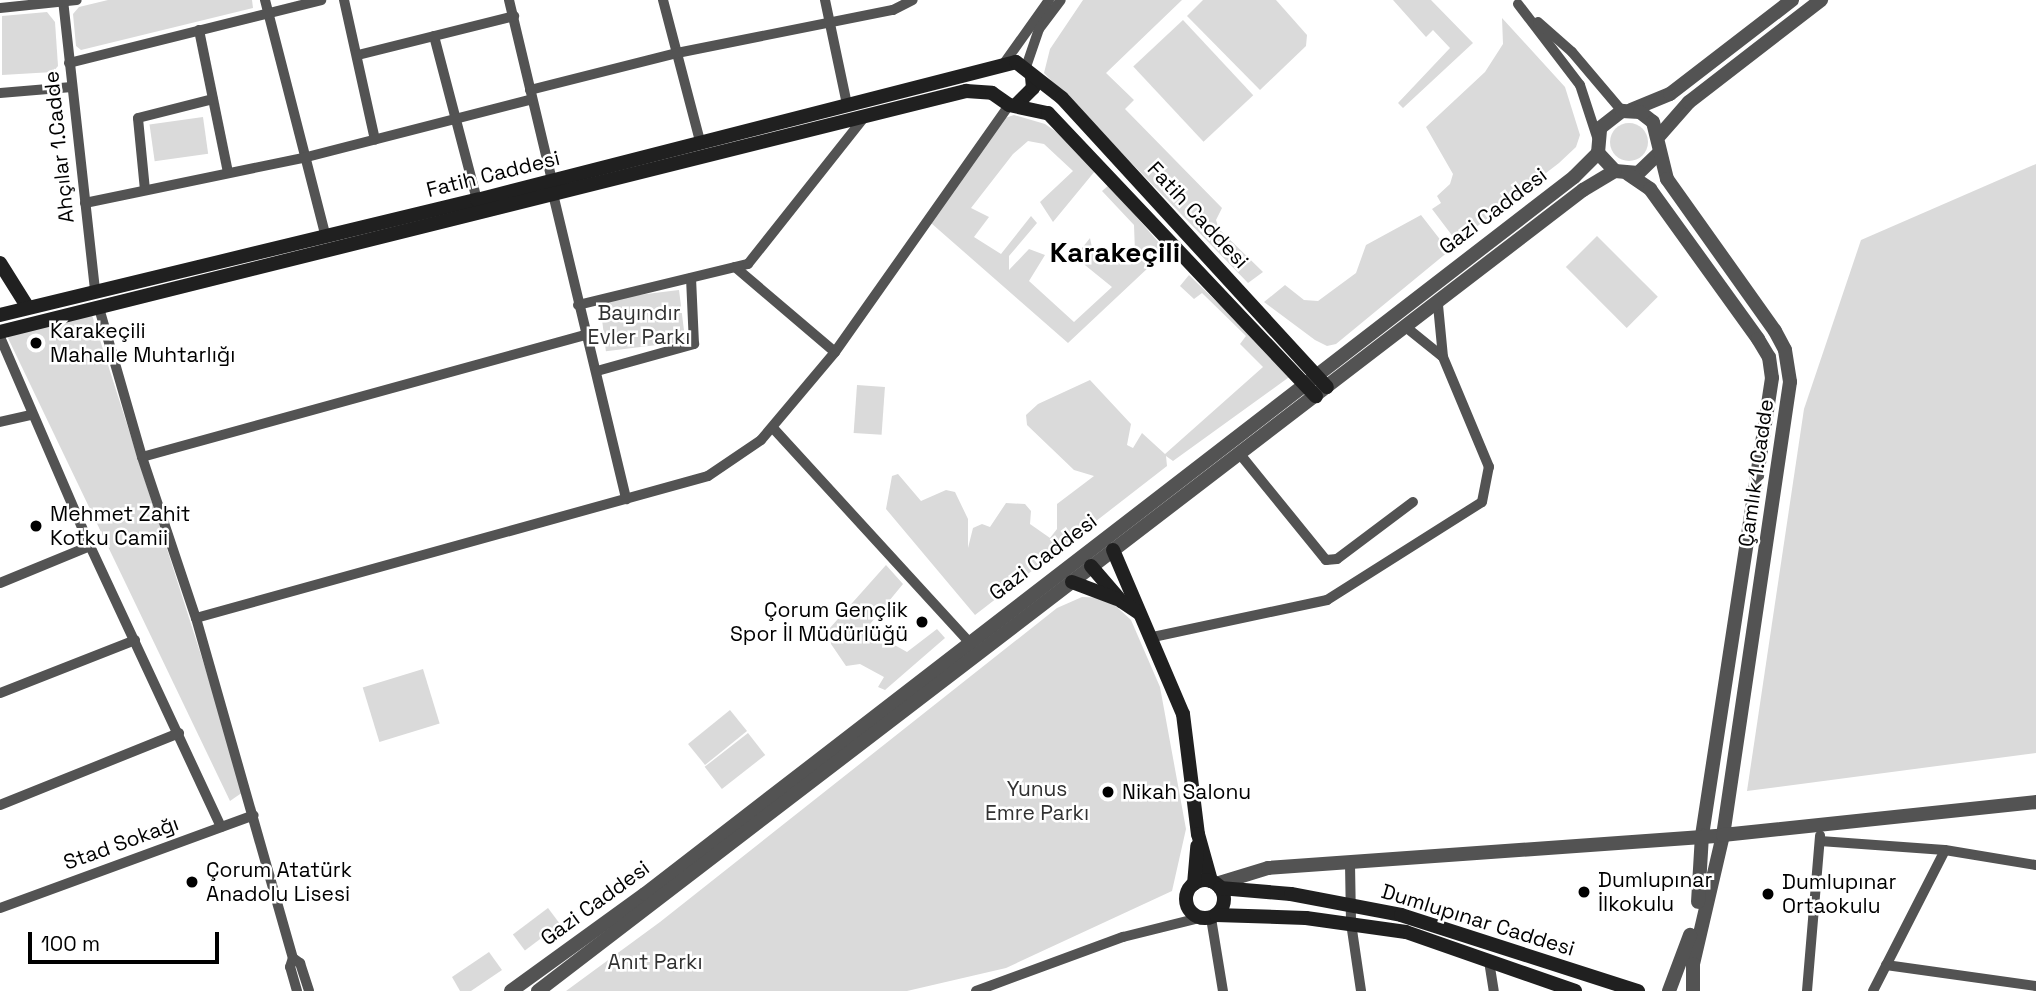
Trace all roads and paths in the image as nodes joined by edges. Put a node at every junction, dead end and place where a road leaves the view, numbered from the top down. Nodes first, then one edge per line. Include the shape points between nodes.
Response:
1 (77, 0) edge
2 (265, 0) edge
3 (321, 0) edge
4 (344, 0) edge
5 (509, 0) edge
6 (663, 0) edge
7 (825, 0) edge
8 (913, 0) edge
9 (1049, 0) edge
10 (1061, 0) edge
11 (1792, 0) edge
12 (1821, 0) edge
13 (63, 2) edge
14 (1515, 2) edge
15 (892, 5) edge
16 (0, 8) edge
17 (268, 12) junction
18 (514, 16) junction
19 (829, 24) junction
20 (199, 30) junction
21 (434, 36) junction
22 (677, 53) junction
23 (358, 55) junction
24 (69, 63) junction
25 (1000, 65) junction
26 (1029, 72) junction
27 (72, 87) junction
28 (0, 93) edge
29 (992, 93) junction
30 (531, 94) junction
31 (213, 99) junction
32 (847, 104) junction
33 (1013, 105) junction
34 (1626, 111) junction
35 (456, 119) junction
36 (863, 119) junction
37 (1660, 135) junction
38 (1597, 137) junction
39 (375, 140) junction
40 (700, 141) junction
41 (1598, 153) junction
42 (1659, 153) junction
43 (303, 158) junction
44 (228, 172) junction
45 (1621, 173) junction
46 (552, 188) junction
47 (145, 190) junction
48 (477, 200) junction
49 (85, 203) junction
50 (326, 237) junction
51 (0, 263) edge
52 (735, 267) junction
53 (691, 278) junction
54 (95, 290) junction
55 (578, 305) junction
56 (1438, 305) junction
57 (27, 306) junction
58 (99, 308) junction
59 (0, 315) edge
60 (1407, 328) junction
61 (0, 334) edge
62 (586, 335) junction
63 (835, 352) junction
64 (1443, 357) junction
65 (597, 371) junction
66 (1309, 377) junction
67 (1321, 392) junction
68 (31, 415) junction
69 (0, 422) edge
70 (773, 428) junction
71 (1238, 453) junction
72 (142, 457) junction
73 (626, 499) junction
74 (1413, 502) dead end
75 (1108, 544) junction
76 (90, 546) junction
77 (1082, 554) junction
78 (1091, 566) junction
79 (1072, 582) junction
80 (0, 583) edge
81 (1121, 601) junction
82 (1141, 614) junction
83 (196, 618) junction
84 (1153, 637) junction
85 (135, 640) junction
86 (968, 641) junction
87 (0, 693) edge
88 (179, 733) junction
89 (2036, 802) edge
90 (0, 805) edge
91 (254, 815) junction
92 (1820, 823) junction
93 (221, 827) junction
94 (1198, 834) junction
95 (1702, 835) junction
96 (1723, 835) junction
97 (1820, 841) junction
98 (1945, 850) junction
99 (1350, 864) junction
100 (2036, 865) edge
101 (1194, 884) junction
102 (1215, 884) junction
103 (1354, 906) junction
104 (0, 908) edge
105 (1209, 917) junction
106 (1352, 923) junction
107 (293, 958) junction
108 (1489, 961) junction
109 (1886, 965) junction
110 (2036, 986) edge
111 (297, 991) edge
112 (309, 991) edge
113 (511, 991) edge
114 (538, 991) edge
115 (976, 991) edge
116 (1223, 991) edge
117 (1361, 991) edge
118 (1494, 991) edge
119 (1575, 991) edge
120 (1638, 991) edge
121 (1669, 991) edge
122 (1693, 991) edge
123 (1807, 991) edge
124 (1873, 991) edge

1 - 13 street
2 - 17 street
3 - 17 street
4 - 23 street
5 - 18 street
6 - 22 street
7 - 19 street
8 - 15 street
9 - 25 street
10 - 26 street via 1039,29
11 - 34 street via 1670,94
12 - 37 street via 1689,102
13 - 16 street
13 - 24 street, Ahçılar 1.Cadde
14 - 34 street via 1572,52
14 - 38 street via 1580,85
15 - 19 street
17 - 20 street
17 - 43 street
18 - 21 street
18 - 30 street
19 - 22 street
19 - 32 street
20 - 24 street
20 - 31 street
21 - 23 street
21 - 35 street
22 - 30 street
22 - 40 street
23 - 39 street
24 - 27 street, Ahçılar 1.Cadde
25 - 26 main road, Fatih Caddesi
25 - 29 main road via 990,78
25 - 32 main road, Fatih Caddesi
26 - 33 main road via 1032,88
26 - 66 main road, Fatih Caddesi via 1062,98
27 - 28 street
27 - 49 street, Ahçılar 1.Cadde
29 - 33 main road, Fatih Caddesi
29 - 36 main road, Fatih Caddesi via 966,91
30 - 35 street
30 - 46 street
31 - 44 street
31 - 47 street via 138,118
32 - 40 main road, Fatih Caddesi
33 - 63 street
33 - 66 main road, Fatih Caddesi via 1048,113
34 - 37 street via 1648,117
34 - 38 street via 1605,120
35 - 39 street
35 - 48 street
36 - 46 main road, Fatih Caddesi
36 - 52 street via 748,264
37 - 42 street
38 - 41 street
39 - 43 street
40 - 46 main road, Fatih Caddesi
41 - 45 street
41 - 66 street, Gazi Caddesi via 1574,177
42 - 45 street via 1647,169
42 - 96 street, Çamlık 1.Cadde via 1667,179 1775,331 1789,363 1780,454
43 - 44 street
43 - 50 street
44 - 47 street
45 - 56 street, Gazi Caddesi via 1583,190
45 - 95 street via 1650,189 1758,339 1769,357 1772,378
46 - 48 main road, Fatih Caddesi
46 - 55 street
46 - 58 main road, Fatih Caddesi
47 - 49 street
48 - 50 main road, Fatih Caddesi
49 - 54 street, Ahçılar 1.Cadde
50 - 54 main road, Fatih Caddesi
51 - 57 main road
52 - 53 street
52 - 63 street
53 - 55 street
53 - 65 street via 694,344
54 - 57 main road, Fatih Caddesi
54 - 58 main road
55 - 62 street
56 - 60 street, Gazi Caddesi
56 - 64 street
57 - 59 main road, Fatih Caddesi
58 - 61 main road, Fatih Caddesi
58 - 72 street
60 - 64 street
60 - 67 street, Gazi Caddesi
61 - 68 street
62 - 65 street
62 - 72 street
63 - 70 street
64 - 84 street via 1489,467 1482,502 1326,600
65 - 73 street
66 - 67 main road, Fatih Caddesi
66 - 75 street, Gazi Caddesi
67 - 71 street, Gazi Caddesi
68 - 69 street
68 - 76 street
70 - 73 street via 708,476
70 - 86 street
71 - 74 street via 1326,560 1337,559
71 - 75 street, Gazi Caddesi
72 - 83 street
73 - 83 street
75 - 77 street, Gazi Caddesi
75 - 78 street, Gazi Caddesi
75 - 82 main road
76 - 80 street
76 - 85 street
77 - 78 street
77 - 86 street, Gazi Caddesi
78 - 79 street, Gazi Caddesi
78 - 81 main road
79 - 81 main road
79 - 114 street, Gazi Caddesi
81 - 82 main road
82 - 84 main road
83 - 91 street
84 - 94 main road via 1183,714
85 - 87 street
85 - 88 street
86 - 113 street, Gazi Caddesi via 645,894
88 - 90 street
88 - 93 street
89 - 92 street
91 - 93 street, Stad Sokağı
91 - 107 street
92 - 96 street
92 - 97 street
93 - 104 street, Stad Sokağı
94 - 101 main road
94 - 102 main road
95 - 96 street
95 - 99 street
95 - 121 street via 1699,899 1684,958
96 - 122 street, Çamlık 1.Cadde via 1693,964
97 - 98 street
97 - 123 street
98 - 100 street
98 - 109 street
99 - 102 street via 1268,868
99 - 103 street
101 - 102 main road
101 - 105 main road via 1187,893 1187,905
102 - 103 main road, Dumlupınar Caddesi
102 - 105 main road via 1224,899
103 - 106 street
103 - 120 main road, Dumlupınar Caddesi via 1401,915
105 - 106 main road, Dumlupınar Caddesi
105 - 115 street via 1123,937
105 - 116 street
106 - 108 main road, Dumlupınar Caddesi via 1406,932
106 - 117 street
107 - 111 street via 290,967
107 - 112 street via 300,963
108 - 118 street
108 - 119 main road, Dumlupınar Caddesi
109 - 110 street
109 - 124 street

